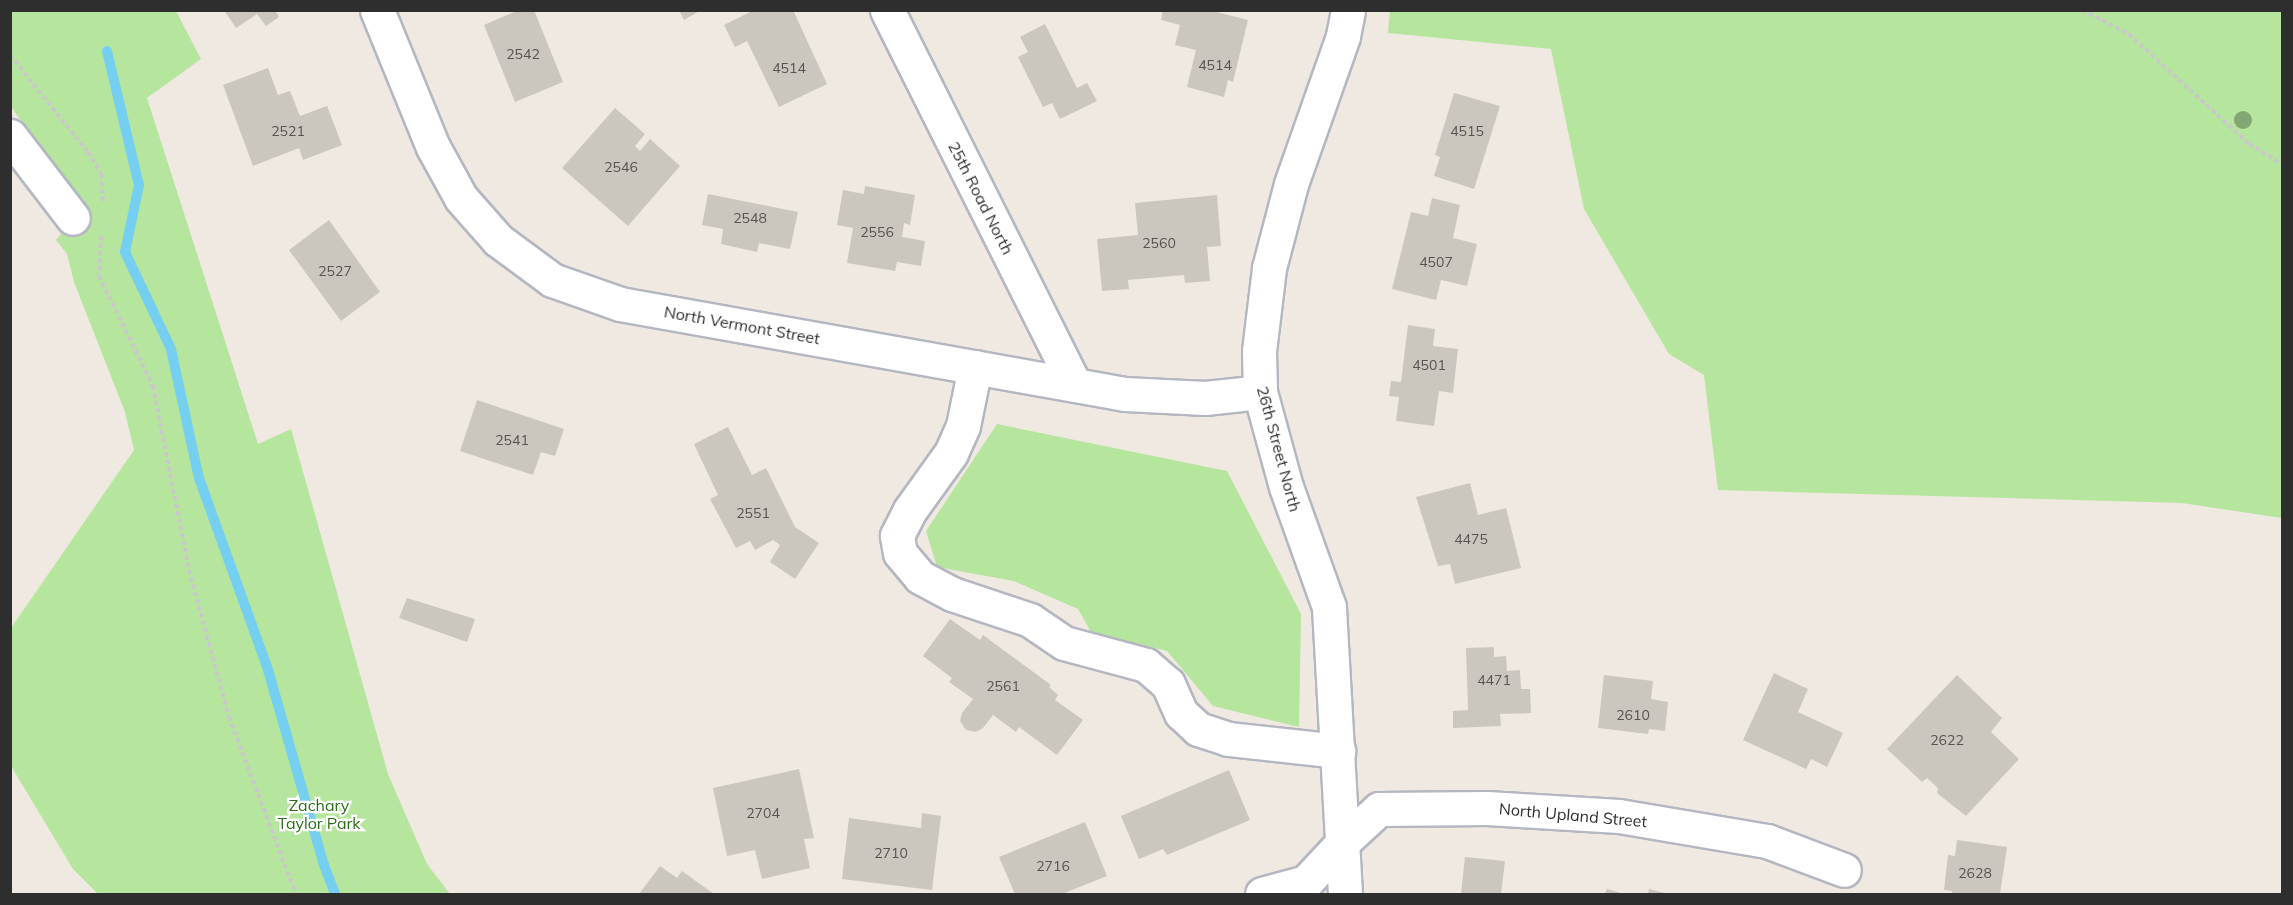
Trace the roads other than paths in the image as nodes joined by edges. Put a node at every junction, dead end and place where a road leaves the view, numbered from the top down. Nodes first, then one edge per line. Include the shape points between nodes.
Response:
1 (377, 10) edge
2 (887, 10) edge
3 (1348, 10) edge
4 (10, 136) edge
5 (92, 220) road end
6 (975, 367) junction
7 (1075, 385) junction
8 (1260, 392) junction
9 (1338, 751) junction
10 (1343, 842) junction
11 (1845, 870) dead end
12 (1262, 894) edge
13 (1345, 894) edge

1 - 6 street, North Vermont Street via 433,147 461,198 498,240 552,280 620,304
2 - 7 street, 25th Road North
3 - 8 street, 26th Street North via 1343,36 1291,184 1269,268 1259,351
4 - 5 street
6 - 7 street, North Vermont Street
6 - 9 street via 963,426 951,453 910,510 897,536 900,553 920,577 952,594 1029,620 1064,643 1146,665 1168,684 1182,713 1198,729 1228,740
7 - 8 street, North Vermont Street via 1125,394 1205,398
8 - 9 street, 26th Street North via 1286,487 1329,607
9 - 10 street, 26th Street North
10 - 11 street, North Upland Street via 1379,809 1509,809 1619,816 1767,840
10 - 12 street, North Upland Street via 1306,882
10 - 13 street, 26th Street North

